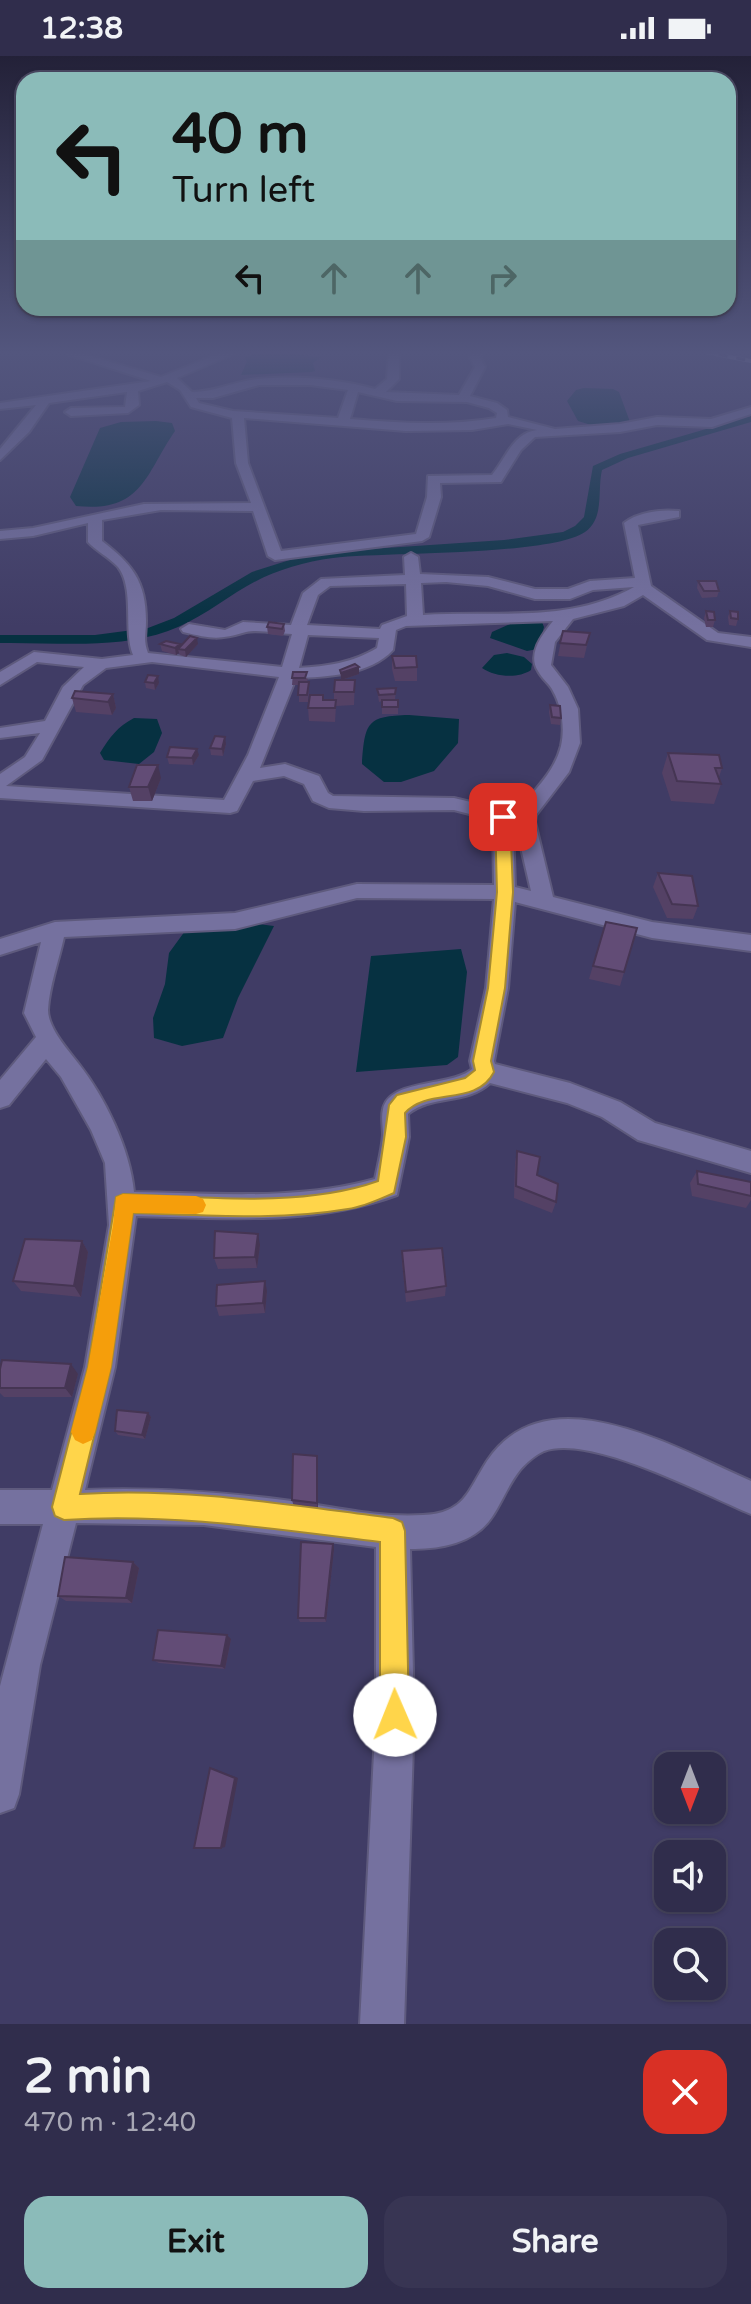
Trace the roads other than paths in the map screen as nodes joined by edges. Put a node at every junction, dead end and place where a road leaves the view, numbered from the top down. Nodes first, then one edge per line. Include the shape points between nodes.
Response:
1 (241, 443) edge
2 (521, 443) edge
3 (259, 507) junction
4 (674, 514) dead end
5 (95, 517) junction
6 (0, 535) edge
7 (411, 557) dead end
8 (412, 578) junction
9 (644, 585) junction
10 (566, 617) junction
11 (415, 620) junction
12 (189, 629) dead end
13 (299, 630) junction
14 (385, 634) junction
15 (751, 642) edge
16 (142, 658) junction
17 (102, 664) junction
18 (289, 673) junction
19 (0, 680) edge
20 (51, 726) junction
21 (0, 733) edge
22 (246, 776) junction
23 (0, 782) edge
24 (0, 792) edge
25 (503, 817) junction
26 (525, 822) junction
27 (505, 892) junction
28 (544, 902) junction
29 (55, 930) junction
30 (751, 943) edge
31 (0, 947) edge
32 (48, 1039) junction
33 (485, 1072) junction
34 (0, 1098) edge
35 (751, 1162) edge
36 (123, 1204) junction
37 (751, 1498) edge
38 (0, 1507) edge
39 (64, 1507) junction
40 (393, 1531) junction
41 (0, 1794) edge
42 (382, 2024) edge

1 - 3 street via 242,463
2 - 3 street via 496,479 433,479 434,497 422,537 275,556
3 - 5 street via 173,505
4 - 9 street via 631,523
5 - 6 street
5 - 16 street via 95,542 124,565 130,577 135,640
7 - 8 street
8 - 9 street via 476,580 535,594
8 - 11 street
8 - 13 street via 320,585 311,593
9 - 10 street via 632,596
9 - 15 street via 713,637
10 - 11 street
10 - 26 street via 542,659 564,695 571,738 562,773
11 - 14 street via 395,624
12 - 13 street via 226,634 243,627
13 - 14 street
13 - 18 street
14 - 18 street via 385,650 360,664
16 - 17 street
16 - 18 street
17 - 19 street via 34,657
17 - 20 street via 76,679
18 - 22 street
20 - 21 street
20 - 23 street via 32,760
22 - 24 street via 230,807
22 - 25 street via 285,770 312,780 320,797 329,802 454,804
25 - 26 street
25 - 27 street
26 - 28 street
27 - 28 street
27 - 29 street via 357,891 235,921
27 - 33 street via 497,988 482,1061
28 - 30 street via 652,930
29 - 31 street
29 - 32 street via 36,1013
32 - 34 street
32 - 36 street via 118,1163
33 - 35 street via 559,1090 647,1132
33 - 36 street via 471,1085 419,1095 395,1110 387,1187 351,1200 311,1203
36 - 39 street via 100,1367
37 - 40 street via 610,1443 548,1434 509,1456 484,1500 461,1526
38 - 39 street
39 - 40 street via 201,1507
39 - 41 street via 22,1665
40 - 42 street via 395,1715

